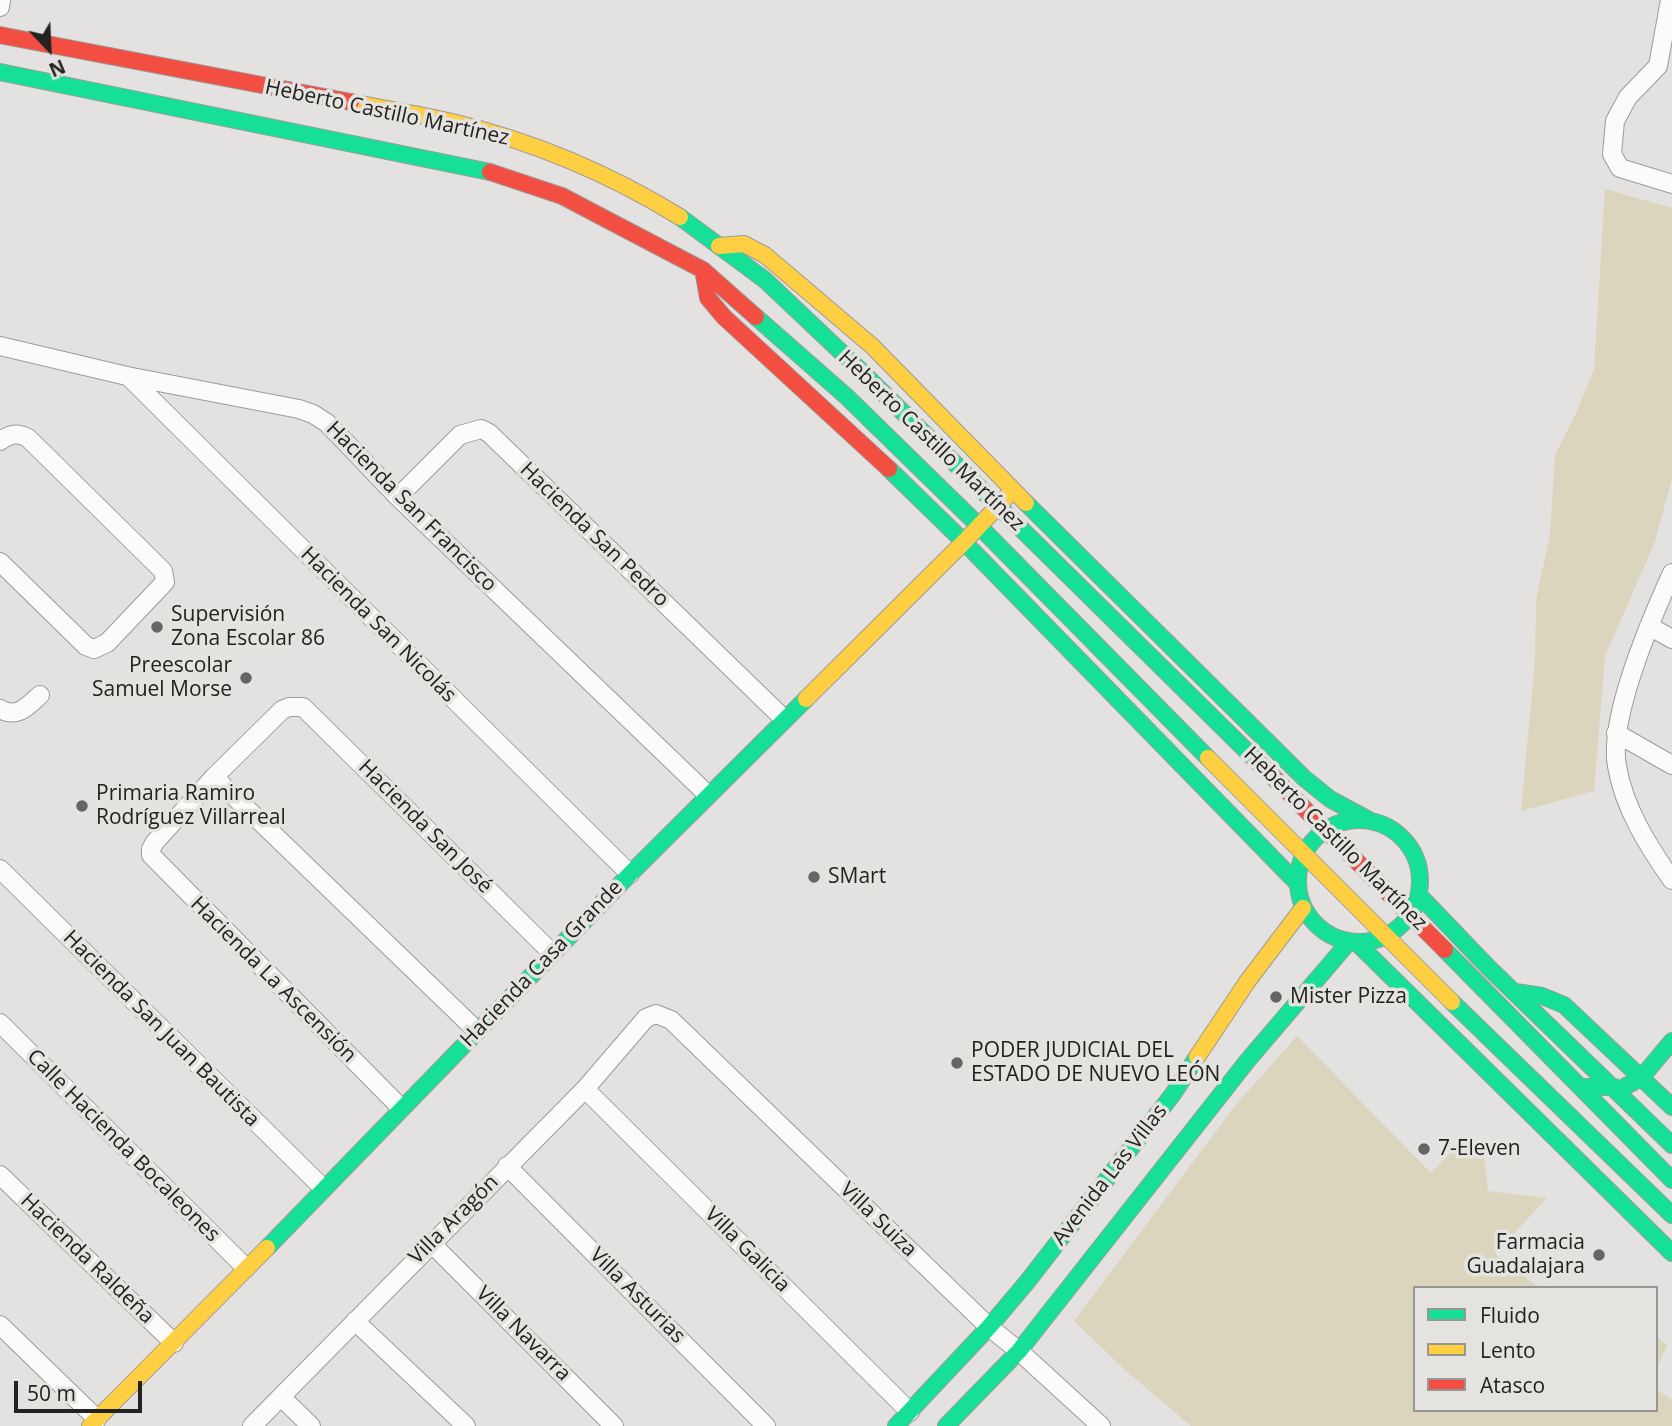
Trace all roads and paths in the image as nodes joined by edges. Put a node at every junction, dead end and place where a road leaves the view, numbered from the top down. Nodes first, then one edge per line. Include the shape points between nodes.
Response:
1 (2, 0) edge
2 (1670, 0) edge
3 (0, 7) edge
4 (0, 34) edge
5 (1665, 69) edge
6 (0, 72) edge
7 (1672, 184) edge
8 (719, 246) junction
9 (703, 270) junction
10 (0, 346) edge
11 (127, 376) junction
12 (0, 441) edge
13 (1013, 490) junction
14 (398, 498) junction
15 (998, 506) junction
16 (978, 525) junction
17 (964, 541) junction
18 (0, 562) edge
19 (1672, 573) edge
20 (1648, 626) junction
21 (1672, 639) edge
22 (40, 695) dead end
23 (0, 709) edge
24 (785, 719) junction
25 (1616, 733) junction
26 (1672, 765) edge
27 (215, 776) junction
28 (708, 795) junction
29 (1368, 820) junction
30 (1326, 829) junction
31 (1303, 853) junction
32 (0, 869) edge
33 (630, 874) junction
34 (1672, 880) edge
35 (1296, 882) junction
36 (1419, 895) junction
37 (1303, 908) junction
38 (1409, 913) junction
39 (1385, 937) junction
40 (1353, 944) junction
41 (552, 953) junction
42 (1516, 992) junction
43 (656, 1014) joint
44 (0, 1023) edge
45 (477, 1031) junction
46 (1672, 1041) edge
47 (1641, 1079) junction
48 (1580, 1087) junction
49 (1615, 1087) junction
50 (585, 1089) junction
51 (1672, 1107) edge
52 (401, 1108) junction
53 (1672, 1145) edge
54 (507, 1166) junction
55 (0, 1175) edge
56 (1672, 1180) edge
57 (323, 1188) junction
58 (1672, 1215) edge
59 (431, 1242) junction
60 (1672, 1253) edge
61 (246, 1268) junction
62 (355, 1321) junction
63 (0, 1325) edge
64 (989, 1327) junction
65 (174, 1343) junction
66 (1019, 1351) junction
67 (281, 1397) junction
68 (909, 1412) junction
69 (93, 1422) edge
70 (252, 1426) edge
71 (311, 1426) edge
72 (466, 1426) edge
73 (614, 1426) edge
74 (766, 1426) edge
75 (896, 1426) edge
76 (946, 1426) edge
77 (1101, 1426) edge

1 - 3 street
2 - 5 street
4 - 8 street, Heberto Castillo Martínez via 506,137 569,159 640,193
5 - 7 street via 1620,109 1612,146 1620,168
6 - 9 street, Heberto Castillo Martínez via 489,172 562,196
8 - 9 street
8 - 13 street via 744,244 765,255 872,346
8 - 15 street, Heberto Castillo Martínez via 765,280
9 - 16 street, Heberto Castillo Martínez via 848,397
9 - 17 street via 708,298 724,317
10 - 11 street, Hacienda San Francisco
11 - 14 street, Hacienda San Francisco via 313,414
11 - 33 street, Hacienda San Nicolás
12 - 18 street via 20,433 28,438 166,577 163,586 107,643 94,649
13 - 15 street, Hacienda Casa Grande
13 - 29 street via 1304,778
14 - 24 street, Hacienda San Pedro via 460,435 481,429 489,433
14 - 28 street, Hacienda San Francisco
15 - 16 street, Hacienda Casa Grande
15 - 30 street, Heberto Castillo Martínez
16 - 17 street, Hacienda Casa Grande
16 - 31 street, Heberto Castillo Martínez
17 - 24 street, Hacienda Casa Grande
17 - 35 street
19 - 20 street
20 - 21 street
20 - 25 street
22 - 23 street via 16,713
24 - 28 street, Hacienda Casa Grande
25 - 26 street
25 - 34 street via 1616,765 1627,802
27 - 41 street, Hacienda San José via 282,710 303,707
27 - 45 street
27 - 52 street, Hacienda La Ascensión via 151,849 154,860
28 - 33 street, Hacienda Casa Grande
29 - 30 street via 1339,822
29 - 36 street via 1390,828 1407,842 1419,869
30 - 31 street
30 - 38 street, Heberto Castillo Martínez
31 - 35 street
31 - 39 street, Heberto Castillo Martínez
32 - 57 street, Hacienda San Juan Bautista
33 - 41 street, Hacienda Casa Grande
35 - 37 street
36 - 38 street
36 - 42 street
37 - 40 street via 1327,933
37 - 64 street, Avenida Las Villas via 1247,982 1173,1094
38 - 39 street
38 - 48 street, Heberto Castillo Martínez
39 - 40 street
39 - 58 street, Heberto Castillo Martínez
40 - 60 street
40 - 66 street, Avenida Las Villas via 1248,1060
41 - 45 street, Hacienda Casa Grande
42 - 47 street via 1564,1005
42 - 49 street
43 - 50 street, Villa Aragón via 646,1018
43 - 64 street, Villa Suiza via 671,1020
44 - 61 street, Calle Hacienda Bocaleones
45 - 52 street, Hacienda Casa Grande
46 - 47 street
47 - 49 street
47 - 51 street
48 - 49 street
48 - 56 street, Heberto Castillo Martínez
49 - 53 street
50 - 54 street, Villa Aragón
50 - 68 street, Villa Galicia
52 - 57 street, Hacienda Casa Grande
54 - 59 street, Villa Aragón
54 - 74 street, Villa Asturias
55 - 65 street, Hacienda Raldeña
57 - 61 street, Hacienda Casa Grande
59 - 62 street, Villa Aragón
59 - 73 street, Villa Navarra
61 - 65 street, Hacienda Casa Grande
62 - 67 street, Villa Aragón
62 - 72 street
63 - 69 street
64 - 66 street, Villa Suiza
64 - 68 street, Avenida Las Villas
65 - 69 street, Hacienda Casa Grande
66 - 76 street, Avenida Las Villas
66 - 77 street, Villa Suiza
67 - 70 street, Villa Aragón
67 - 71 street
68 - 75 street, Avenida Las Villas

